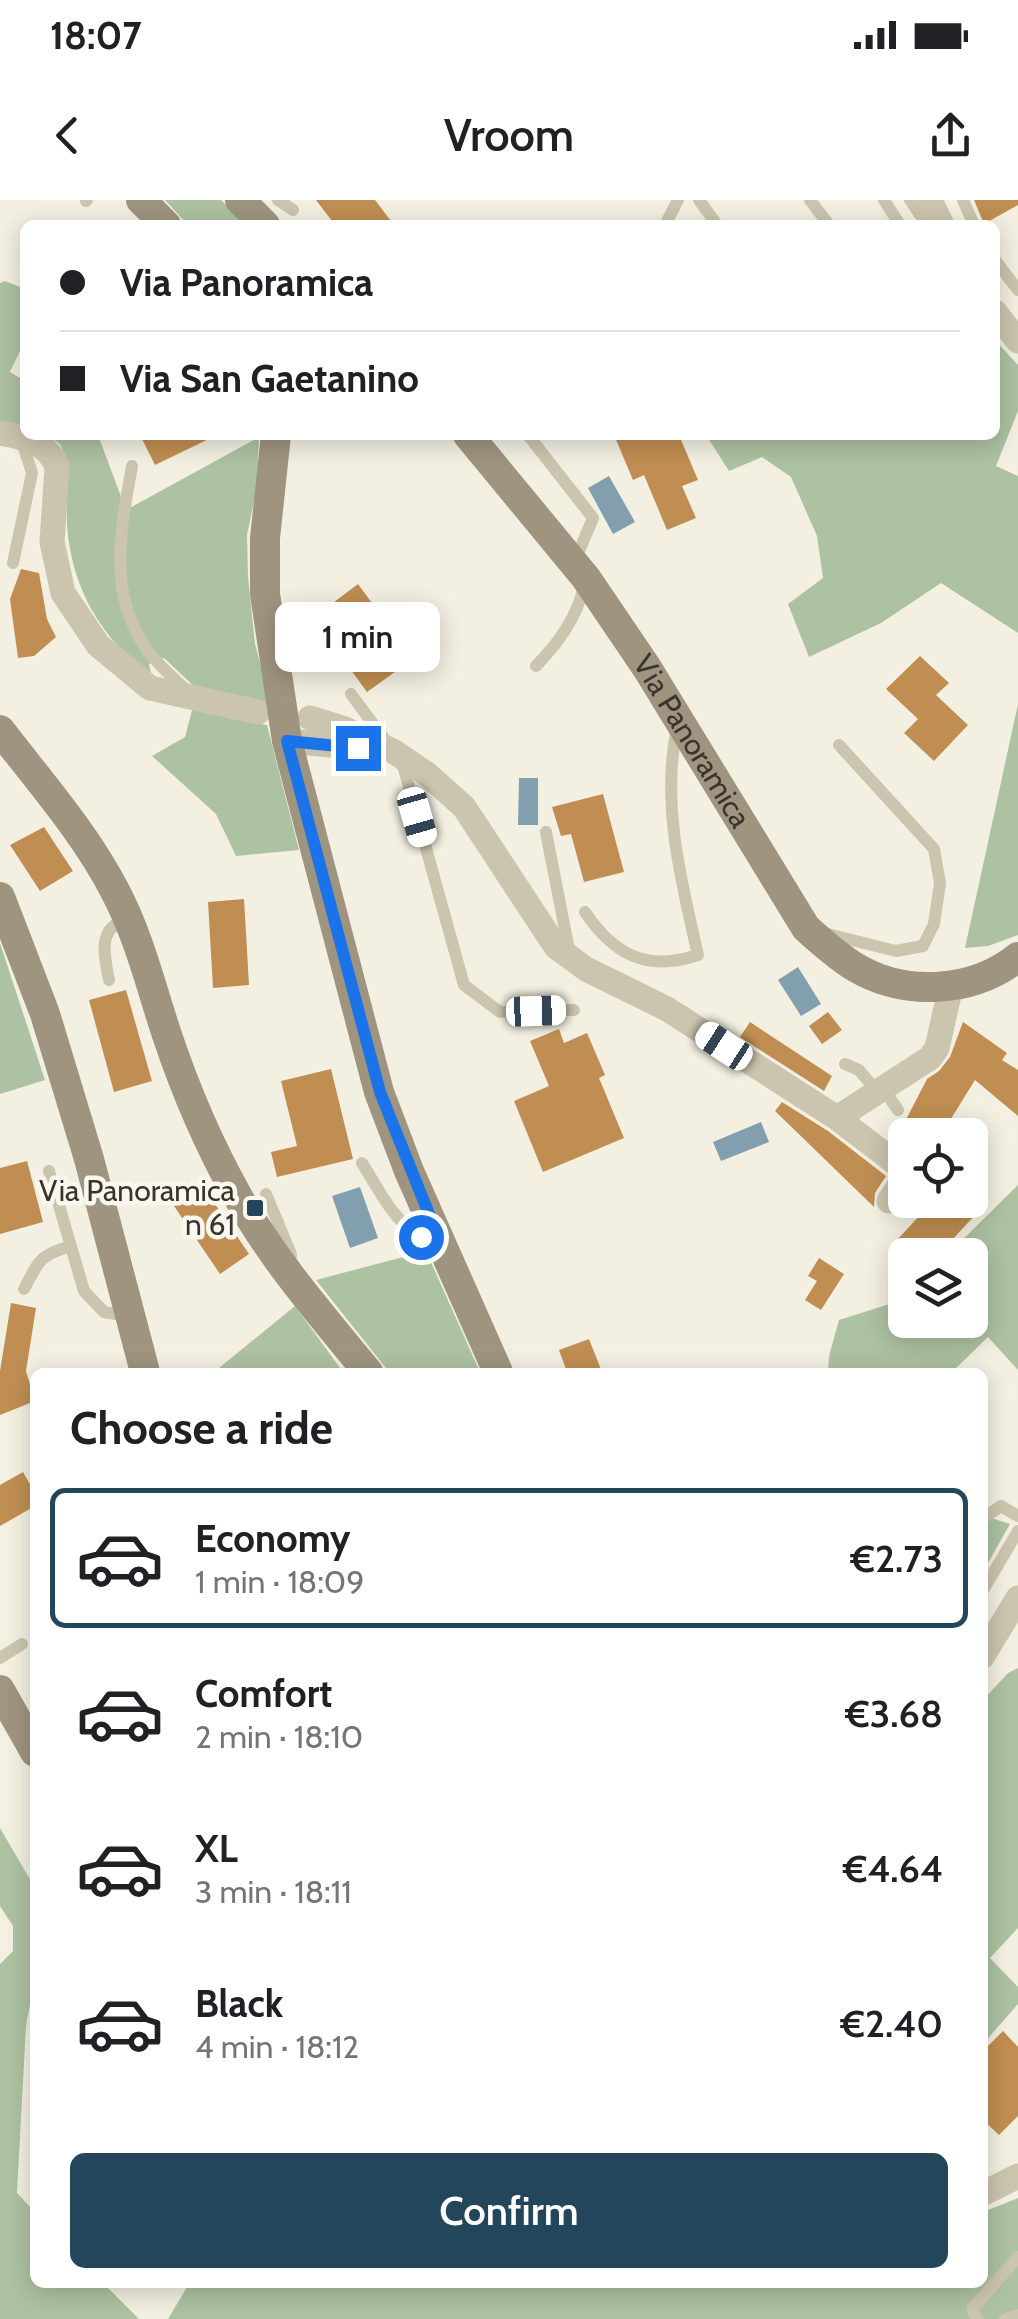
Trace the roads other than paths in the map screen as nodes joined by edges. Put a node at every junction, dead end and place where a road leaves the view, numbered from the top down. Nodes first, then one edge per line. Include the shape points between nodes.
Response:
1 (141, 200) edge
2 (240, 200) edge
3 (278, 200) edge
4 (810, 200) edge
5 (293, 210) dead end
6 (161, 220) edge
7 (260, 220) edge
8 (825, 220) edge
9 (1000, 267) edge
10 (1018, 290) edge
11 (1000, 318) edge
12 (1018, 341) edge
13 (10, 435) edge
14 (24, 440) edge
15 (275, 440) edge
16 (472, 440) edge
17 (532, 440) edge
18 (132, 466) dead end
19 (13, 564) dead end
20 (580, 571) junction
21 (536, 666) dead end
22 (351, 694) dead end
23 (194, 698) junction
24 (258, 712) dead end
25 (310, 718) dead end
26 (678, 719) junction
27 (0, 730) edge
28 (287, 741) junction
29 (839, 745) dead end
30 (396, 754) junction
31 (546, 832) dead end
32 (0, 897) edge
33 (585, 912) dead end
34 (128, 918) junction
35 (806, 928) junction
36 (1018, 957) edge
37 (571, 958) junction
38 (109, 980) dead end
39 (951, 986) junction
40 (574, 1010) dead end
41 (846, 1064) dead end
42 (887, 1098) junction
43 (837, 1118) junction
44 (888, 1160) edge
45 (362, 1163) dead end
46 (49, 1170) dead end
47 (266, 1194) dead end
48 (439, 1239) junction
49 (71, 1246) junction
50 (289, 1272) junction
51 (24, 1289) dead end
52 (131, 1316) junction
53 (144, 1368) edge
54 (365, 1368) edge
55 (496, 1368) edge
56 (988, 1515) edge
57 (1018, 1516) edge
58 (1018, 1531) edge
59 (988, 1582) edge
60 (1018, 1598) edge
61 (22, 1644) dead end
62 (988, 1647) edge
63 (0, 1658) edge
64 (0, 1690) edge
65 (30, 1743) edge
66 (1018, 2176) edge
67 (988, 2191) edge
68 (1018, 2256) edge
69 (1018, 2315) edge
70 (977, 2319) edge
71 (1006, 2319) edge

1 - 6 street
2 - 7 street
3 - 5 lane
4 - 8 lane
9 - 10 lane
11 - 12 street
13 - 19 lane via 26,449 32,473
14 - 23 street via 40,446 57,466 52,542 63,592 98,645 150,688
15 - 28 street via 265,594
16 - 20 street, Via Panoramica
17 - 20 lane via 594,518
18 - 23 lane via 118,548 124,598 144,647
20 - 21 lane via 580,602
20 - 26 street, Via Panoramica
22 - 30 lane
23 - 24 street
25 - 30 street
26 - 33 lane via 670,758 677,860 698,955 671,964 632,956 602,938
26 - 35 street, Via Panoramica
27 - 34 street via 86,843
28 - 30 street
28 - 48 street via 380,1092
29 - 35 lane via 934,849 940,883 934,924 923,946 896,950
30 - 37 street via 464,807 556,947
30 - 40 lane via 464,984 500,1012
31 - 37 lane
32 - 52 street via 45,1014
34 - 38 lane via 105,932
34 - 50 street via 208,1139 238,1198
35 - 39 street, Via Panoramica via 859,970 921,987
36 - 39 street
37 - 43 street via 667,1009
39 - 42 street via 938,1048
41 - 42 lane
42 - 43 street
43 - 44 street
45 - 48 lane via 403,1225
46 - 49 lane
47 - 50 lane via 291,1254
48 - 55 street
49 - 51 lane via 40,1259
49 - 52 lane via 84,1291 104,1312
50 - 54 street
52 - 53 street
56 - 57 lane via 1001,1506
58 - 59 lane
60 - 62 street
61 - 63 lane
64 - 65 street
66 - 67 street
68 - 70 lane via 972,2309
69 - 71 lane

